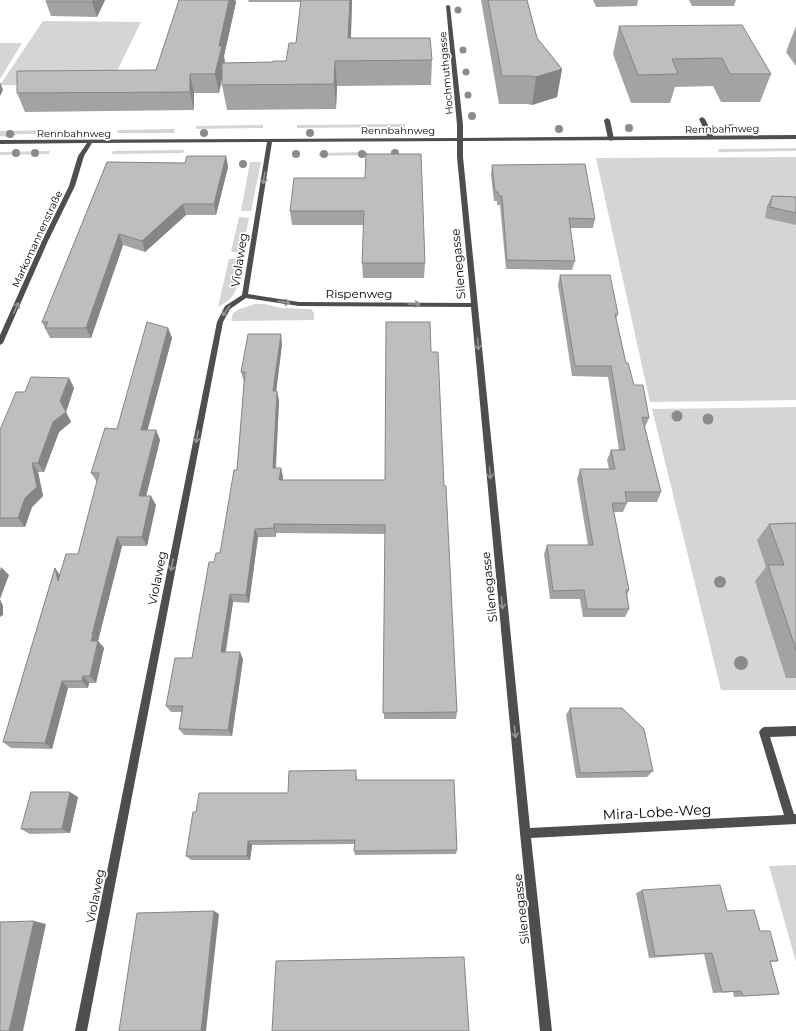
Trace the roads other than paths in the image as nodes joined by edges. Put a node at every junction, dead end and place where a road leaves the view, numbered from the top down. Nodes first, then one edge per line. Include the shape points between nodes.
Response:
1 (448, 6) dead end
2 (702, 119) dead end
3 (607, 120) dead end
4 (796, 137) edge
5 (711, 138) junction
6 (612, 139) junction
7 (270, 140) junction
8 (460, 140) junction
9 (0, 142) edge
10 (90, 142) junction
11 (245, 296) junction
12 (474, 305) junction
13 (0, 343) edge
14 (796, 731) edge
15 (794, 820) edge
16 (525, 833) junction
17 (81, 1031) edge
18 (546, 1031) edge

1 - 8 street, Hochmuthgasse
2 - 5 street
3 - 6 street
4 - 5 street, Rennbahnweg
5 - 6 street, Rennbahnweg
6 - 8 street, Rennbahnweg
7 - 8 street, Rennbahnweg
7 - 10 street, Rennbahnweg
7 -> 11 street, Violaweg
8 - 12 street, Silenegasse via 459,152
9 - 10 street, Rennbahnweg
13 -> 10 street, Markomannenstraße via 72,186 81,156
11 -> 12 street, Rispenweg via 299,304
11 -> 17 street, Violaweg via 227,308 220,322
12 -> 16 street, Silenegasse
14 - 15 street, Mira-Lobe-Weg via 764,732
15 - 16 street, Mira-Lobe-Weg
16 - 18 street, Silenegasse

